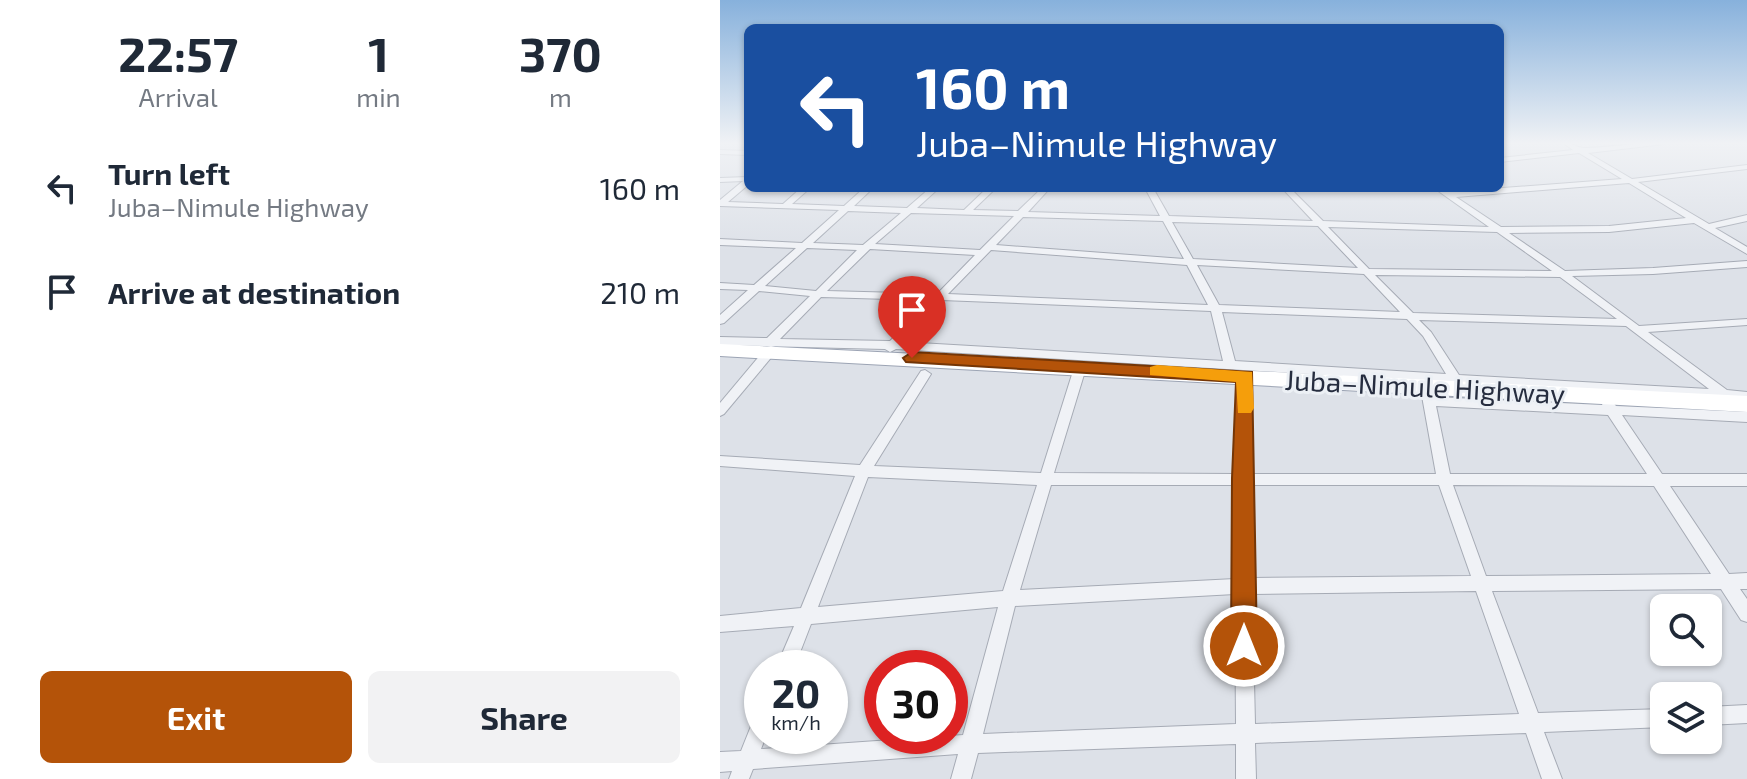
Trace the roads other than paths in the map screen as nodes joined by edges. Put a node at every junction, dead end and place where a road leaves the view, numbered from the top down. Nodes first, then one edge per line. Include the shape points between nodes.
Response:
1 (1627, 178) edge
2 (1653, 178) edge
3 (720, 180) edge
4 (744, 180) edge
5 (1631, 181) junction
6 (744, 183) edge
7 (1504, 188) edge
8 (801, 192) edge
9 (864, 192) edge
10 (930, 192) edge
11 (988, 192) edge
12 (1042, 192) edge
13 (1152, 192) edge
14 (1290, 192) edge
15 (1445, 192) edge
16 (720, 204) edge
17 (787, 204) junction
18 (846, 206) junction
19 (908, 209) junction
20 (966, 212) junction
21 (1022, 213) junction
22 (1747, 218) edge
23 (1170, 219) junction
24 (1695, 220) junction
25 (1324, 227) junction
26 (1708, 227) junction
27 (1503, 230) junction
28 (720, 242) edge
29 (801, 246) junction
30 (867, 247) junction
31 (986, 250) junction
32 (1747, 251) edge
33 (1194, 264) junction
34 (1747, 264) edge
35 (1367, 270) junction
36 (1563, 274) junction
37 (720, 286) edge
38 (758, 286) junction
39 (817, 294) junction
40 (940, 295) junction
41 (1216, 309) junction
42 (1409, 316) junction
43 (720, 321) edge
44 (1747, 322) edge
45 (1634, 326) junction
46 (720, 341) edge
47 (771, 346) junction
48 (720, 350) edge
49 (887, 350) junction
50 (1080, 368) junction
51 (1238, 371) junction
52 (925, 374) dead end
53 (1456, 382) junction
54 (1427, 393) junction
55 (1607, 402) junction
56 (1741, 403) edge
57 (720, 411) edge
58 (720, 461) edge
59 (864, 471) junction
60 (1242, 478) junction
61 (1043, 479) junction
62 (1659, 479) junction
63 (1747, 480) edge
64 (1444, 481) junction
65 (1747, 581) edge
66 (1725, 582) junction
67 (1481, 583) junction
68 (1244, 586) junction
69 (1009, 598) junction
70 (1747, 614) edge
71 (806, 616) junction
72 (720, 624) edge
73 (792, 650) edge
74 (1747, 714) edge
75 (1722, 715) edge
76 (1650, 719) edge
77 (1532, 724) junction
78 (1245, 735) junction
79 (969, 744) junction
80 (720, 761) edge
81 (743, 770) edge
82 (961, 779) edge
83 (1246, 779) edge
84 (1552, 779) edge

1 - 5 street
2 - 5 street
3 - 4 street
5 - 7 street
5 - 24 street
6 - 16 street
8 - 17 street
9 - 18 street
10 - 19 street
11 - 20 street
12 - 21 street
13 - 23 street
14 - 25 street
15 - 27 street
16 - 17 street
17 - 18 street
18 - 19 street
18 - 29 street
19 - 20 street
19 - 30 street
20 - 21 street
21 - 23 street
21 - 31 street
22 - 26 street
23 - 25 street
23 - 33 street
24 - 26 street
24 - 27 street via 1609,229
25 - 27 street
25 - 35 street
26 - 32 street
27 - 36 street
28 - 29 street
29 - 30 street
29 - 38 street
30 - 31 street
30 - 39 street
31 - 33 street
31 - 40 street
33 - 35 street
33 - 41 street
34 - 36 street
35 - 36 street
35 - 42 street
36 - 45 street
37 - 38 street
38 - 39 street
38 - 43 street
39 - 40 street
39 - 47 street
40 - 41 street
40 - 49 street
41 - 42 street
41 - 51 street
42 - 45 street
42 - 53 street via 1434,343
44 - 45 street
45 - 56 street
46 - 47 street
47 - 48 main road, Juba–Nimule Highway
47 - 49 main road, Juba–Nimule Highway
47 - 57 street
49 - 50 main road, Juba–Nimule Highway
49 - 51 street
50 - 51 main road, Juba–Nimule Highway
50 - 61 street
51 - 53 street
51 - 54 main road, Juba–Nimule Highway
51 - 60 street
52 - 59 street
53 - 54 main road, Juba–Nimule Highway
53 - 55 main road, Juba–Nimule Highway
53 - 56 street
54 - 55 street
54 - 64 street
55 - 56 main road, Juba–Nimule Highway
55 - 62 street
58 - 59 street
59 - 61 street
59 - 71 street
60 - 61 street
60 - 64 street
60 - 68 street
61 - 69 street
62 - 63 street
62 - 64 street
62 - 66 street
64 - 67 street
65 - 66 street
66 - 67 street
66 - 70 street
67 - 68 street
67 - 77 street
68 - 69 street
68 - 78 street
69 - 71 street
69 - 79 street
71 - 72 street
71 - 73 street
74 - 75 street
76 - 77 street
77 - 78 street
77 - 84 street
78 - 79 street
78 - 83 street
79 - 81 street
79 - 82 street
80 - 81 street

